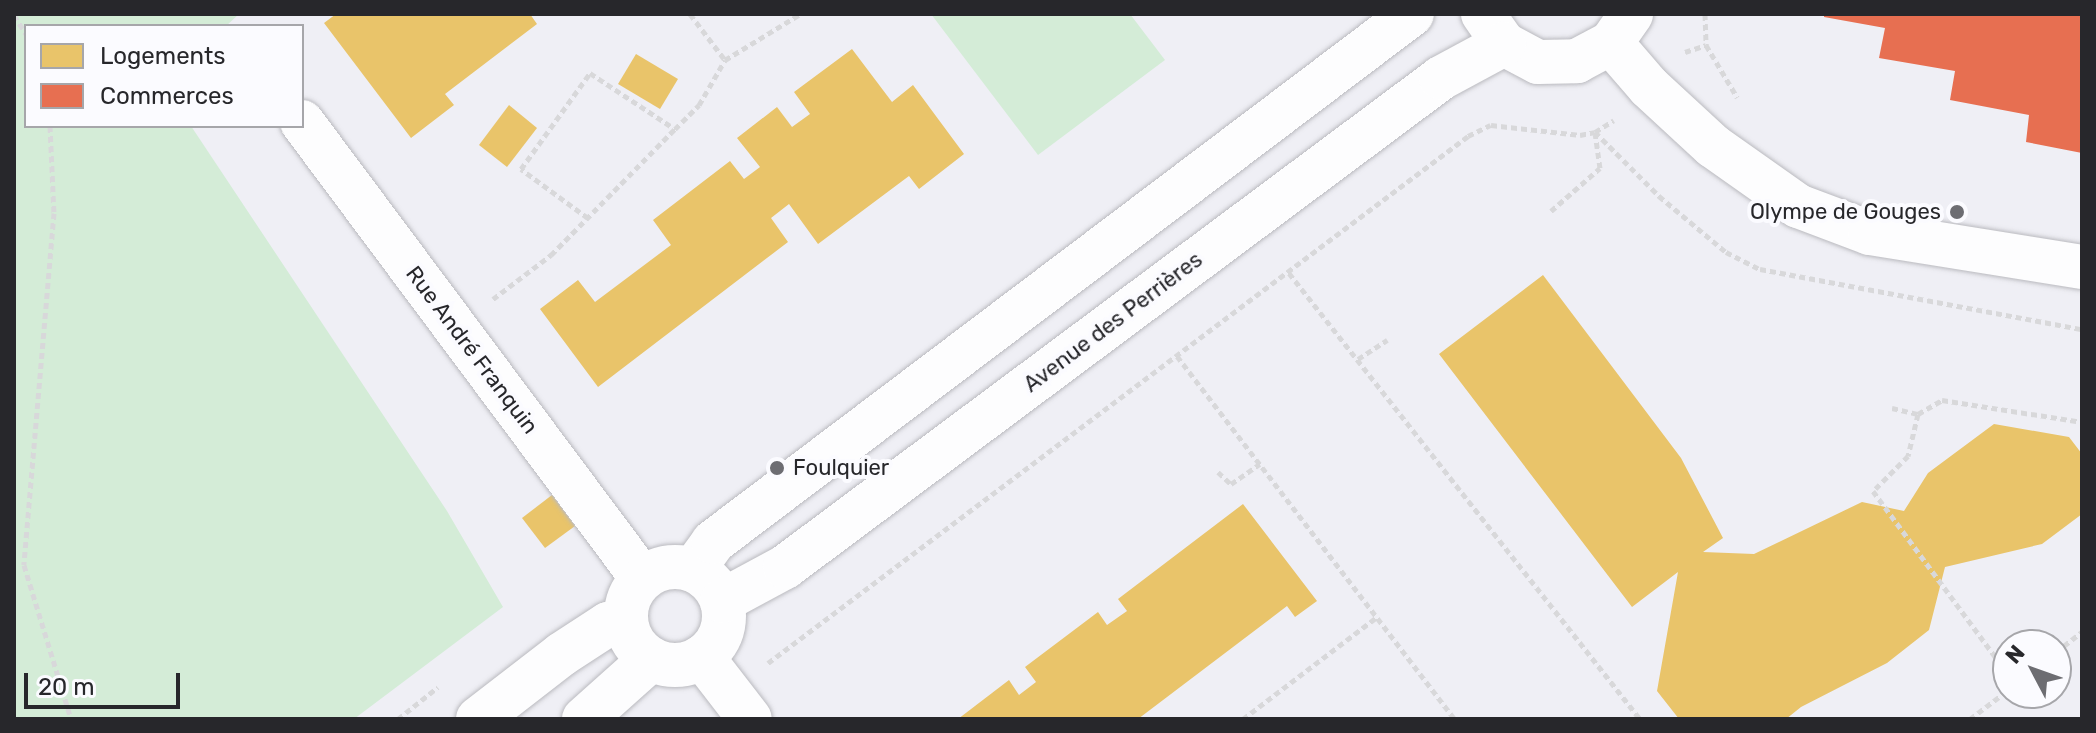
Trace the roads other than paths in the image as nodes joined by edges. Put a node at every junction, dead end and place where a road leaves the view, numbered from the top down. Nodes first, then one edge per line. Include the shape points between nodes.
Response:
1 (1412, 14) edge
2 (1493, 29) edge
3 (1621, 29) edge
4 (304, 125) edge
5 (2082, 267) edge
6 (693, 570) junction
7 (642, 578) junction
8 (722, 601) junction
9 (625, 621) junction
10 (702, 657) junction
11 (651, 659) junction
12 (740, 705) edge
13 (478, 719) edge
14 (584, 719) edge

1 - 6 street via 713,542
2 - 3 street via 1538,62 1577,61
2 - 8 street, Avenue des Perrières via 1441,78 785,567
3 - 5 street via 1649,87 1713,146 1798,206 1870,233
4 - 7 street, Rue André Franquin
6 - 7 street via 667,567
6 - 8 street via 711,582
7 - 9 street via 629,598
8 - 10 street via 724,622 717,642
9 - 11 street via 633,643
9 - 13 street via 608,624 562,654
10 - 11 street via 677,665
10 - 12 street
11 - 14 street

